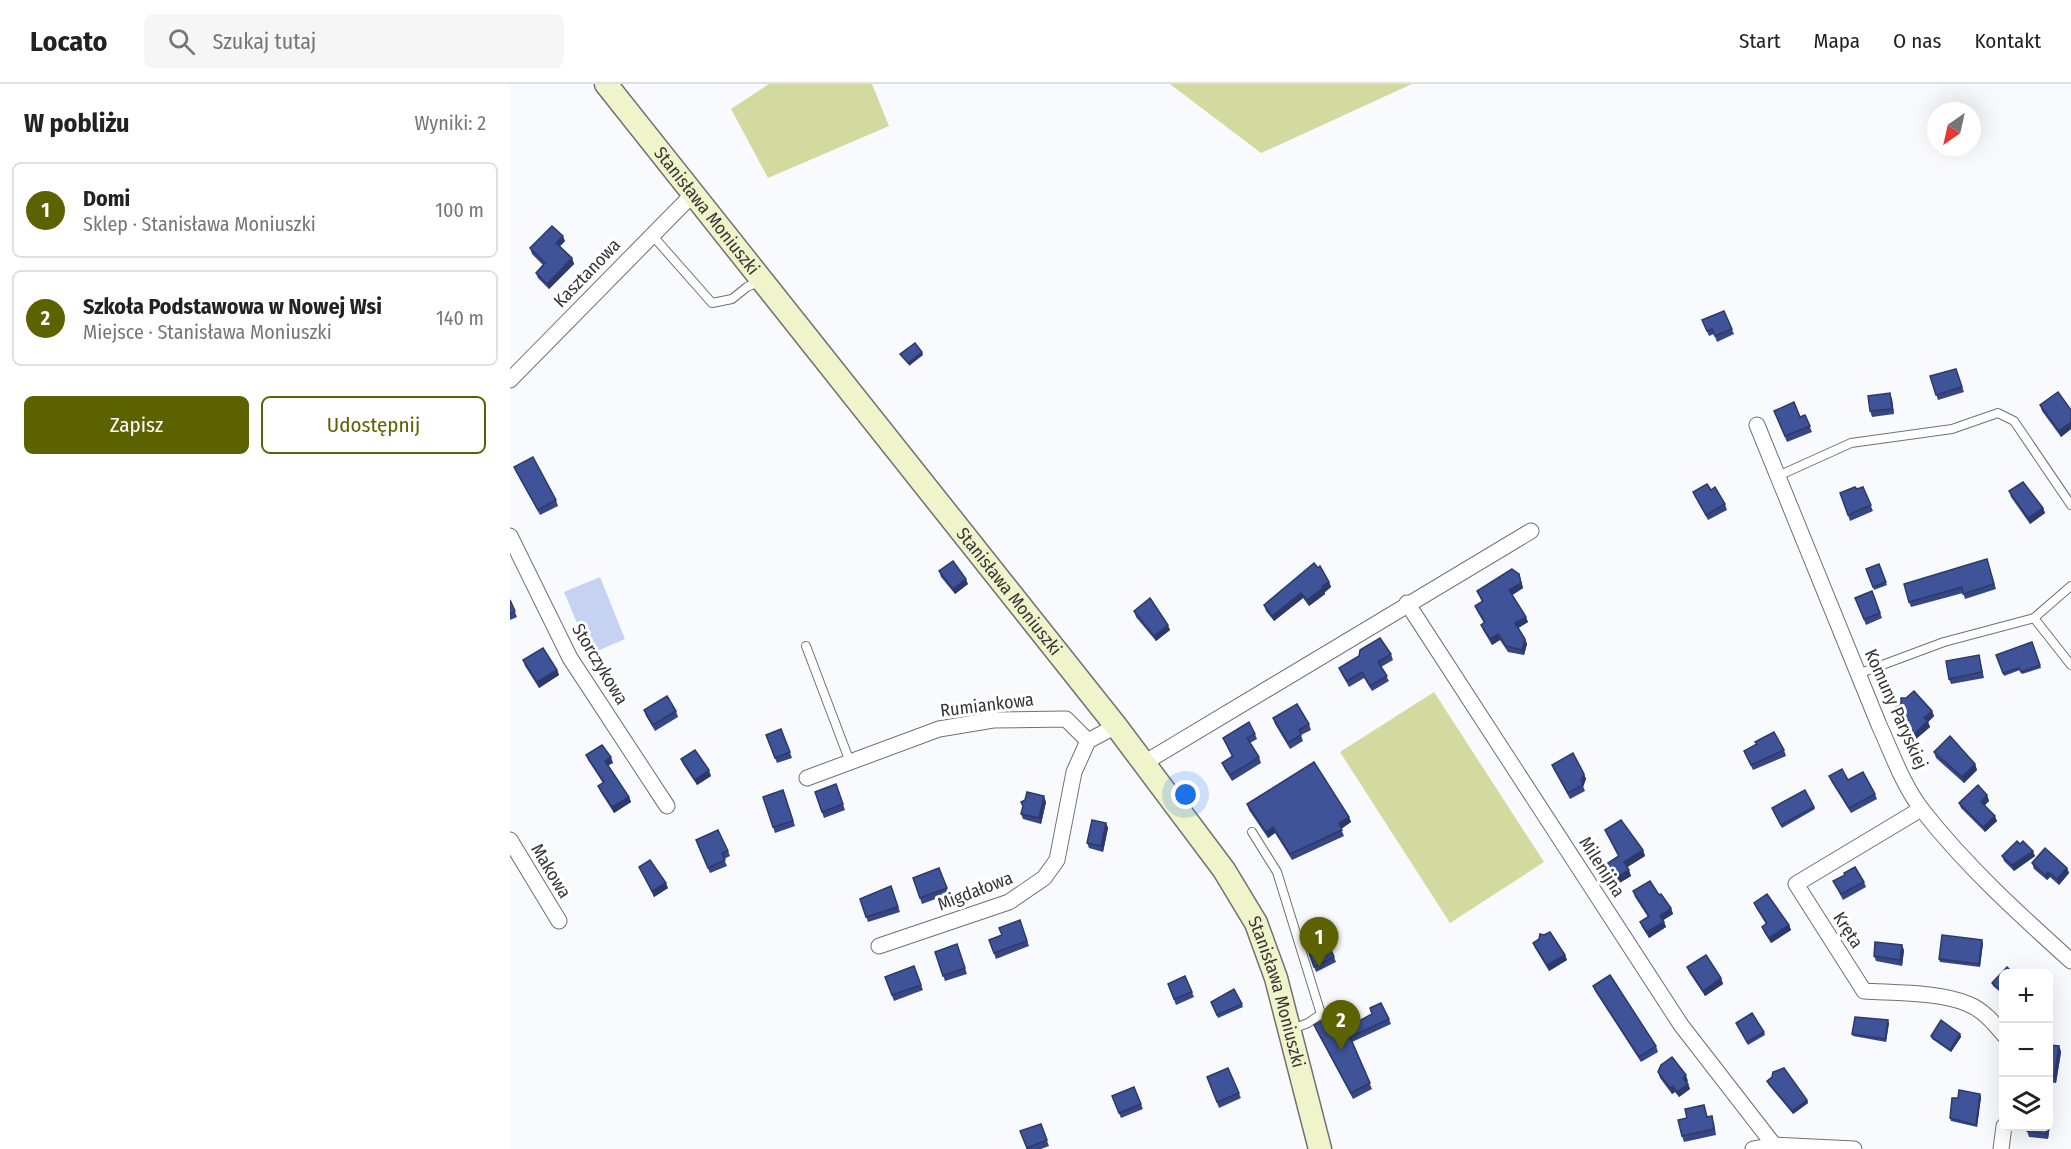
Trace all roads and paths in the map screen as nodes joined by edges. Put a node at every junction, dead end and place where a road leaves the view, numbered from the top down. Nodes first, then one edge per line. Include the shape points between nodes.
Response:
1 (606, 84) edge
2 (693, 194) junction
3 (652, 235) junction
4 (760, 281) junction
5 (510, 380) edge
6 (1757, 425) dead end
7 (1778, 476) junction
8 (2071, 505) edge
9 (1532, 531) dead end
10 (510, 536) edge
11 (2071, 586) edge
12 (1407, 603) junction
13 (2034, 618) junction
14 (806, 646) dead end
15 (2071, 665) edge
16 (1858, 674) junction
17 (1116, 726) junction
18 (1088, 741) junction
19 (850, 762) junction
20 (1144, 763) junction
21 (807, 778) dead end
22 (667, 806) dead end
23 (1922, 809) junction
24 (1252, 832) dead end
25 (510, 840) edge
26 (558, 921) dead end
27 (879, 946) dead end
28 (2071, 961) edge
29 (1290, 1029) junction
30 (1999, 1029) edge
31 (2003, 1131) edge
32 (1774, 1144) junction
33 (1320, 1149) edge
34 (1753, 1149) edge
35 (1854, 1149) edge
36 (2001, 1149) edge

1 - 2 main road, Stanisława Moniuszki
2 - 3 street, Kasztanowa
2 - 4 main road, Stanisława Moniuszki
3 - 4 lane via 712,303 732,299
3 - 5 street, Kasztanowa
4 - 17 main road, Stanisława Moniuszki
6 - 7 street, Komuny Paryskiej
7 - 8 lane via 1851,443 1952,429 1998,413 2014,421
7 - 16 street, Komuny Paryskiej
9 - 12 street
10 - 22 street, Storczykowa via 570,658
11 - 13 lane
12 - 20 street
12 - 32 street, Milenijna via 1681,1025
13 - 15 lane
13 - 16 lane via 1944,642
14 - 19 lane
16 - 23 street, Komuny Paryskiej via 1899,770
17 - 18 street
17 - 20 main road, Stanisława Moniuszki
18 - 19 street, Rumiankowa via 1066,719 993,720 939,729
18 - 27 street, Migdałowa via 1074,772 1057,860 1044,878 1009,902
19 - 21 street, Rumiankowa
20 - 29 main road, Stanisława Moniuszki via 1224,870 1256,923
23 - 28 street, Komuny Paryskiej via 2016,911
23 - 30 street, Kręta via 1796,884 1864,991 1923,995 1968,1004
24 - 29 lane via 1276,872 1321,1014
25 - 26 street, Makowa
29 - 33 main road, Stanisława Moniuszki
31 - 36 street
32 - 34 street
32 - 35 street

